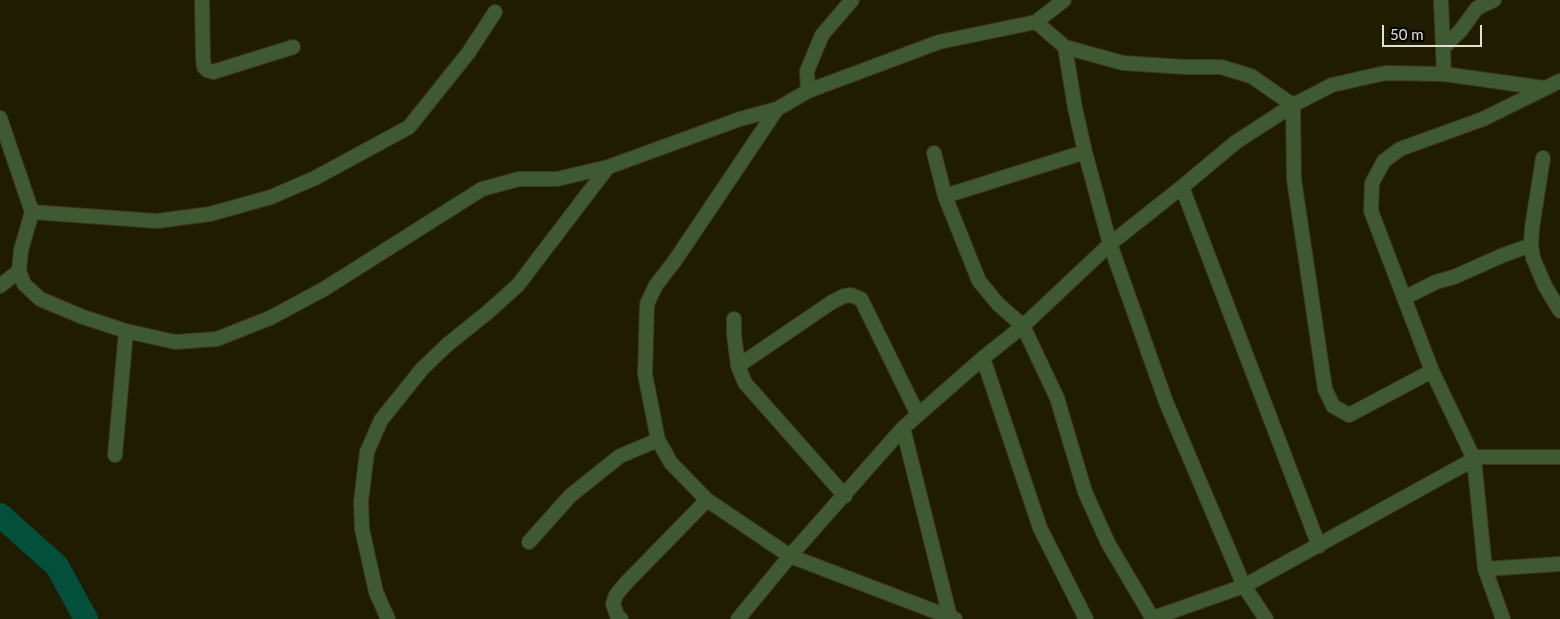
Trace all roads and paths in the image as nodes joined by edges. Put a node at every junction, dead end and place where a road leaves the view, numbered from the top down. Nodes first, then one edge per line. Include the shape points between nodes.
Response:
1 (202, 0) edge
2 (852, 0) edge
3 (1064, 0) edge
4 (1441, 0) edge
5 (1494, 0) edge
6 (495, 12) dead end
7 (1036, 22) junction
8 (294, 47) dead end
9 (1065, 47) junction
10 (1444, 47) junction
11 (1444, 74) junction
12 (1560, 81) edge
13 (1544, 88) junction
14 (808, 91) junction
15 (1294, 105) junction
16 (777, 108) junction
17 (0, 118) edge
18 (1085, 152) junction
19 (934, 153) dead end
20 (1543, 158) dead end
21 (608, 167) junction
22 (1182, 187) junction
23 (945, 196) junction
24 (32, 212) junction
25 (1110, 244) junction
26 (1531, 245) junction
27 (19, 271) junction
28 (0, 286) edge
29 (1404, 298) junction
30 (1560, 311) edge
31 (734, 320) dead end
32 (1023, 326) junction
33 (126, 331) junction
34 (983, 358) junction
35 (738, 366) junction
36 (1432, 371) junction
37 (918, 415) junction
38 (903, 428) junction
39 (658, 440) junction
40 (115, 455) dead end
41 (1560, 456) edge
42 (1474, 460) junction
43 (844, 496) junction
44 (707, 500) junction
45 (529, 542) dead end
46 (1319, 546) junction
47 (790, 556) junction
48 (1560, 564) edge
49 (1485, 569) junction
50 (1244, 586) junction
51 (952, 618) edge
52 (1153, 618) edge
53 (388, 619) edge
54 (621, 619) edge
55 (738, 619) edge
56 (1086, 619) edge
57 (1266, 619) edge
58 (1503, 619) edge

1 - 8 street via 203,58 207,70 213,72
2 - 14 street via 822,35 807,71
3 - 7 street
4 - 10 street
5 - 10 street via 1477,8
6 - 24 street via 469,52 410,127 315,178 271,197 219,211 157,221
7 - 9 street
7 - 14 street via 938,42
9 - 15 street via 1123,63 1221,68 1250,76
9 - 18 street
10 - 11 street
11 - 13 street
11 - 15 street via 1385,73 1332,85
12 - 13 street
13 - 29 street via 1483,118 1400,149 1384,161 1372,183 1371,211
14 - 16 street
15 - 22 street via 1236,142
15 - 36 street via 1294,179 1325,389 1333,406 1349,415
16 - 21 street
16 - 39 street via 656,285 647,304 645,374
17 - 24 street
18 - 23 street
18 - 25 street
19 - 23 street
20 - 26 street
21 - 33 street via 557,179 519,179 482,189 324,288 270,318 217,339 175,342
21 - 53 street via 518,285 446,345 381,420 367,452 361,510 376,592
22 - 25 street
22 - 46 street
23 - 32 street via 979,281
24 - 27 street via 21,250
25 - 32 street
25 - 50 street via 1166,402
26 - 29 street
26 - 30 street via 1545,286
27 - 28 street
27 - 33 street via 24,284 40,299
29 - 36 street
31 - 35 street
32 - 34 street
32 - 52 street via 1056,398 1085,492 1100,526
33 - 40 street
34 - 37 street
34 - 56 street via 1040,528
35 - 37 street via 832,302 851,295 861,298
35 - 43 street via 745,383
36 - 42 street
37 - 38 street
38 - 43 street
38 - 51 street
39 - 44 street via 671,463
39 - 45 street via 620,456 570,496
41 - 42 street via 1478,457
42 - 46 street
42 - 49 street
43 - 47 street
44 - 47 street
44 - 54 street via 616,595 613,604
46 - 50 street
47 - 51 street
47 - 55 street
48 - 49 street
49 - 58 street
50 - 52 street
50 - 57 street

